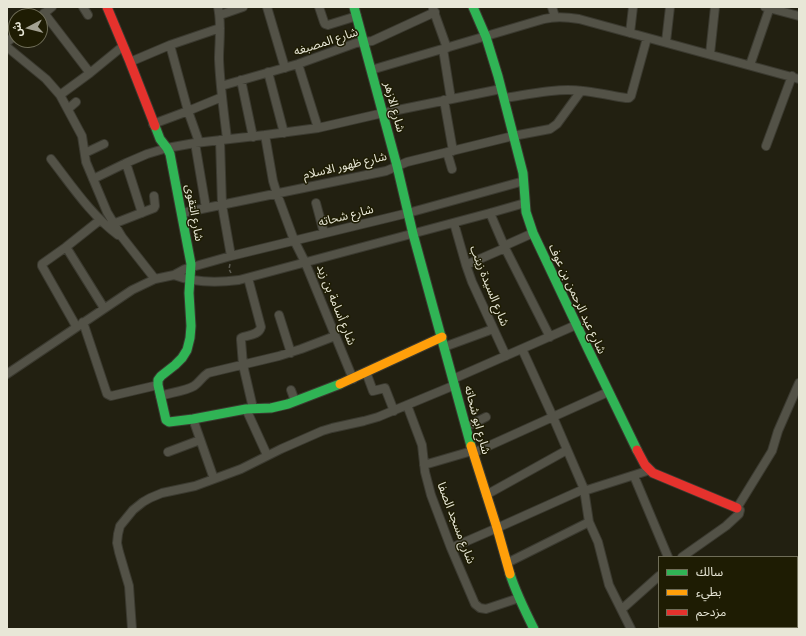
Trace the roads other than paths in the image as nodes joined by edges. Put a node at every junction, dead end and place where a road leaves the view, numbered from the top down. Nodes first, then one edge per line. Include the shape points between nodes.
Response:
1 (83, 7) edge
2 (107, 7) edge
3 (243, 7) edge
4 (267, 7) edge
5 (319, 7) edge
6 (552, 7) edge
7 (633, 7) edge
8 (670, 7) edge
9 (715, 7) edge
10 (768, 7) edge
11 (475, 8) edge
12 (434, 10) edge
13 (219, 11) edge
14 (356, 11) edge
15 (88, 15) dead end
16 (799, 16) edge
17 (556, 17) junction
18 (48, 22) edge
19 (220, 28) junction
20 (630, 33) junction
21 (486, 37) junction
22 (647, 38) junction
23 (364, 41) junction
24 (666, 42) junction
25 (170, 45) junction
26 (123, 46) junction
27 (7, 48) edge
28 (445, 48) junction
29 (710, 54) junction
30 (130, 62) junction
31 (298, 64) junction
32 (750, 65) junction
33 (285, 68) junction
34 (371, 70) junction
35 (268, 72) junction
36 (90, 73) junction
37 (797, 77) edge
38 (241, 80) junction
39 (221, 86) junction
40 (502, 89) junction
41 (581, 90) junction
42 (60, 95) junction
43 (222, 97) junction
44 (504, 98) junction
45 (448, 100) junction
46 (76, 102) dead end
47 (68, 109) junction
48 (188, 111) junction
49 (383, 113) junction
50 (154, 124) junction
51 (318, 128) junction
52 (284, 133) junction
53 (265, 135) junction
54 (513, 136) junction
55 (253, 137) junction
56 (224, 140) junction
57 (197, 142) junction
58 (104, 144) dead end
59 (766, 146) dead end
60 (167, 148) junction
61 (450, 151) junction
62 (85, 153) junction
63 (51, 159) dead end
64 (126, 163) junction
65 (397, 166) junction
66 (452, 170) dead end
67 (93, 179) junction
68 (524, 181) junction
69 (277, 194) junction
70 (154, 196) dead end
71 (316, 203) dead end
72 (525, 203) junction
73 (222, 205) junction
74 (206, 208) junction
75 (142, 212) junction
76 (182, 213) junction
77 (408, 213) junction
78 (490, 213) junction
79 (100, 220) junction
80 (454, 223) junction
81 (113, 224) junction
82 (324, 233) junction
83 (533, 233) junction
84 (414, 234) junction
85 (122, 237) junction
86 (294, 240) junction
87 (66, 247) junction
88 (505, 247) junction
89 (235, 255) junction
90 (305, 262) junction
91 (466, 265) junction
92 (191, 268) junction
93 (174, 274) junction
94 (248, 278) junction
95 (155, 279) junction
96 (190, 279) junction
97 (104, 308) junction
98 (279, 315) dead end
99 (80, 324) junction
100 (576, 326) junction
101 (493, 329) junction
102 (335, 336) junction
103 (442, 337) junction
104 (550, 337) junction
105 (444, 346) junction
106 (522, 349) junction
107 (291, 353) junction
108 (506, 356) junction
109 (243, 365) junction
110 (366, 372) junction
111 (7, 374) edge
112 (353, 379) junction
113 (454, 382) junction
114 (799, 383) edge
115 (158, 385) junction
116 (291, 390) dead end
117 (608, 392) junction
118 (160, 396) junction
119 (295, 401) junction
120 (407, 405) junction
121 (250, 409) junction
122 (394, 411) junction
123 (486, 417) dead end
124 (553, 417) junction
125 (193, 419) junction
126 (466, 427) junction
127 (200, 440) junction
128 (567, 450) junction
129 (168, 452) dead end
130 (472, 452) junction
131 (267, 456) junction
132 (424, 465) junction
133 (650, 470) junction
134 (634, 476) junction
135 (214, 479) junction
136 (584, 490) junction
137 (486, 495) junction
138 (737, 508) junction
139 (589, 522) junction
140 (497, 528) junction
141 (451, 548) junction
142 (668, 556) edge
143 (683, 556) edge
144 (507, 563) junction
145 (658, 577) edge
146 (519, 598) junction
147 (622, 609) junction
148 (132, 629) edge
149 (534, 629) edge
150 (631, 629) edge

1 - 15 street
2 - 26 street, شارع التقوى
3 - 13 street
4 - 33 street
5 - 14 street via 324,22 328,25
6 - 17 street
7 - 20 street
8 - 24 street
9 - 29 street
10 - 16 street
10 - 32 street
11 - 21 street
12 - 23 street, شارع المصبغه via 372,40
12 - 28 street
13 - 19 street
14 - 23 street, شارع الازهر
17 - 20 street via 579,19
17 - 21 street
18 - 36 street
19 - 25 street
19 - 39 street
20 - 22 street
21 - 28 street
21 - 40 street, شارع عبد الرحمن بن عوف
22 - 24 street
22 - 41 street via 629,98
23 - 31 street, شارع المصبغه
23 - 34 street, شارع الازهر
24 - 29 street
25 - 30 street
25 - 48 street
26 - 30 street, شارع التقوى
26 - 36 street
27 - 42 street via 46,79
28 - 34 street
28 - 45 street
29 - 32 street
30 - 50 street, شارع التقوى
31 - 33 street, شارع المصبغه
31 - 51 street
32 - 37 street
33 - 35 street, شارع المصبغه
34 - 49 street, شارع الازهر
35 - 38 street, شارع المصبغه
35 - 52 street
36 - 42 street
37 - 59 street
38 - 39 street, شارع المصبغه
38 - 55 street
39 - 43 street
40 - 44 street, شارع عبد الرحمن بن عوف
40 - 45 street
41 - 44 street via 559,90
41 - 54 street, شارع ظهور الاسلام via 554,127
42 - 47 street
43 - 48 street
43 - 56 street
44 - 54 street, شارع عبد الرحمن بن عوف
45 - 49 street
45 - 61 street
46 - 47 street
47 - 62 street via 82,136
48 - 50 street
48 - 57 street
49 - 51 street
49 - 65 street, شارع الازهر
50 - 60 street, شارع التقوى
51 - 52 street
52 - 53 street
53 - 55 street
53 - 69 street, شارع أسامة بن زيد
54 - 61 street, شارع ظهور الاسلام
54 - 68 street, شارع عبد الرحمن بن عوف
55 - 56 street
56 - 57 street
56 - 73 street
57 - 60 street
57 - 74 street
58 - 62 street
60 - 64 street
60 - 76 street, شارع التقوى via 172,158
61 - 65 street, شارع ظهور الاسلام
61 - 66 street
62 - 67 street
63 - 79 street
64 - 67 street
64 - 75 street
65 - 69 street, شارع ظهور الاسلام via 386,171
65 - 77 street, شارع الازهر
67 - 81 street
68 - 72 street, شارع عبد الرحمن بن عوف
68 - 77 street, شارع شحاته
69 - 73 street, شارع ظهور الاسلام
69 - 86 street, شارع أسامة بن زيد
70 - 75 street via 155,207
71 - 82 street
72 - 78 street
72 - 83 street, شارع عبد الرحمن بن عوف
73 - 74 street, شارع ظهور الاسلام
73 - 89 street
74 - 76 street, شارع ظهور الاسلام
75 - 81 street
76 - 92 street, شارع التقوى
77 - 82 street, شارع شحاته
77 - 84 street, شارع ابو شحاته
78 - 80 street
78 - 88 street
79 - 85 street
79 - 87 street
80 - 84 street
80 - 91 street, شارع السيدة زينب
81 - 85 street
82 - 86 street, شارع شحاته
83 - 88 street
83 - 100 street, شارع عبد الرحمن بن عوف
84 - 90 street
84 - 103 street, شارع ابو شحاته
85 - 95 street
86 - 89 street, شارع شحاته
86 - 90 street, شارع أسامة بن زيد
87 - 97 street
87 - 99 street via 42,266
88 - 91 street
88 - 104 street
89 - 92 street, شارع شحاته
90 - 94 street
90 - 102 street, شارع أسامة بن زيد
91 - 101 street, شارع السيدة زينب
92 - 93 street, شارع شحاته
92 - 96 street, شارع التقوى
93 - 95 street, شارع شحاته
93 - 96 street
94 - 96 street via 216,282
94 - 109 street via 261,327 260,331 241,338
95 - 97 street, شارع شحاته
96 - 115 street, شارع التقوى via 191,326 187,350 175,366 161,376
97 - 99 street, شارع شحاته
98 - 107 street
99 - 111 street, شارع شحاته
99 - 115 street via 107,394 112,396
100 - 104 street
100 - 117 street, شارع عبد الرحمن بن عوف
101 - 105 street
101 - 108 street, شارع السيدة زينب
102 - 107 street
102 - 112 street, شارع أسامة بن زيد
103 - 105 street, شارع ابو شحاته
103 - 110 street
104 - 106 street
105 - 113 street, شارع ابو شحاته
106 - 108 street
106 - 124 street
107 - 109 street
108 - 113 street
109 - 118 street via 208,373 191,387
109 - 121 street
110 - 112 street
110 - 122 street via 374,391 386,389
112 - 119 street
113 - 120 street
113 - 126 street, شارع ابو شحاته
114 - 138 street via 778,431 772,452
115 - 118 street
116 - 119 street
117 - 124 street
117 - 133 street, شارع عبد الرحمن بن عوف
118 - 125 street via 167,421
119 - 121 street via 271,408
120 - 122 street
120 - 132 street, شارع مسجد الصفا via 422,445
121 - 125 street
121 - 131 street
122 - 131 street via 364,422 322,431
123 - 126 street
124 - 128 street
124 - 130 street
125 - 127 street
126 - 130 street, شارع ابو شحاته
127 - 129 street
127 - 135 street
128 - 136 street
128 - 137 street
130 - 132 street
130 - 137 street, شارع ابو شحاته
131 - 135 street
132 - 141 street, شارع مسجد الصفا via 429,488
133 - 134 street
133 - 138 street
134 - 136 street
134 - 142 street
135 - 148 street via 150,498 133,510 120,526 117,543 129,586
136 - 139 street
136 - 140 street
137 - 140 street, شارع ابو شحاته
138 - 143 street via 740,510 739,514 726,526
139 - 144 street
139 - 147 street via 598,542 609,585
140 - 141 street
140 - 144 street, شارع ابو شحاته
141 - 146 street, شارع مسجد الصفا via 475,604 486,609
144 - 146 street, شارع ابو شحاته
145 - 147 street
146 - 149 street, شارع ابو شحاته
147 - 150 street

